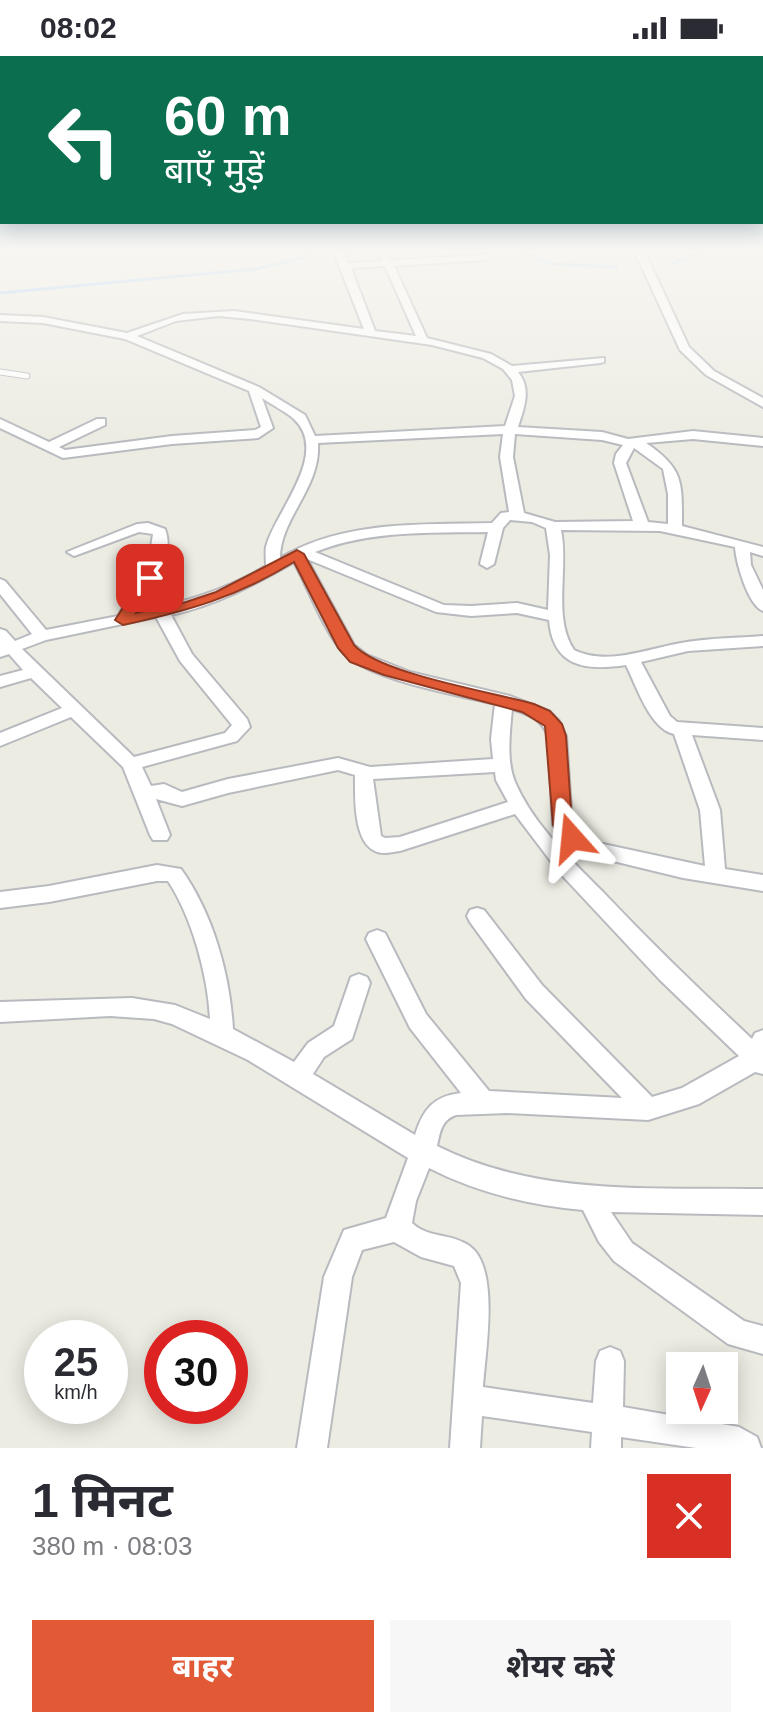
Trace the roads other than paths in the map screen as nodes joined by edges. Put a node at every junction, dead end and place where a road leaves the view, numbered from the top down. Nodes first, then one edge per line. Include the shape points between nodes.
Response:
1 (363, 313) edge
2 (411, 313) edge
3 (668, 313) edge
4 (0, 318) edge
5 (370, 333) junction
6 (128, 336) junction
7 (423, 340) junction
8 (600, 360) dead end
9 (512, 369) junction
10 (0, 372) edge
11 (27, 376) dead end
12 (255, 389) junction
13 (763, 403) edge
14 (101, 422) dead end
15 (0, 423) edge
16 (511, 429) junction
17 (311, 440) junction
18 (633, 441) junction
19 (763, 442) edge
20 (48, 448) junction
21 (517, 515) junction
22 (642, 525) junction
23 (553, 526) junction
24 (496, 527) junction
25 (675, 528) junction
26 (742, 544) junction
27 (74, 552) dead end
28 (763, 552) edge
29 (300, 553) junction
30 (487, 564) dead end
31 (273, 568) junction
32 (0, 584) edge
33 (762, 600) edge
34 (162, 612) junction
35 (557, 617) junction
36 (123, 620) junction
37 (42, 636) junction
38 (763, 641) edge
39 (4, 645) edge
40 (631, 659) junction
41 (34, 672) junction
42 (0, 682) edge
43 (503, 706) junction
44 (75, 709) junction
45 (681, 729) junction
46 (763, 734) edge
47 (0, 740) edge
48 (131, 764) junction
49 (502, 765) junction
50 (364, 773) junction
51 (145, 794) junction
52 (523, 813) junction
53 (160, 835) dead end
54 (567, 852) junction
55 (716, 876) junction
56 (763, 883) edge
57 (0, 900) edge
58 (477, 916) dead end
59 (377, 939) dead end
60 (359, 983) dead end
61 (0, 1012) edge
62 (222, 1035) junction
63 (761, 1054) edge
64 (297, 1078) junction
65 (483, 1102) junction
66 (648, 1109) junction
67 (423, 1153) junction
68 (590, 1197) junction
69 (763, 1202) edge
70 (398, 1228) junction
71 (763, 1340) edge
72 (610, 1361) dead end
73 (468, 1399) junction
74 (606, 1434) edge
75 (312, 1448) edge
76 (465, 1448) edge
77 (746, 1448) edge

1 - 5 street
2 - 7 street
3 - 13 street via 690,355 710,373
4 - 6 street
5 - 6 street via 217,313 158,323
5 - 7 street
6 - 12 street
7 - 9 street via 473,351
8 - 9 street
9 - 16 street via 520,388
10 - 11 lane
12 - 17 street via 301,418
12 - 20 street via 256,405 267,423 258,434 72,454
14 - 20 street
15 - 20 street
16 - 17 street
16 - 18 street
16 - 21 street via 506,448
17 - 31 street via 303,489 279,532
18 - 19 street via 693,435
18 - 22 street via 620,463
18 - 25 street via 653,451 670,471
21 - 23 street
21 - 24 street via 506,516
22 - 23 street
22 - 25 street
23 - 35 street via 558,548
24 - 29 street via 354,534
24 - 30 street
25 - 26 street
26 - 28 street
26 - 33 street via 744,565
27 - 36 street via 137,528 160,532 158,561
29 - 31 street
29 - 35 street via 441,609 517,608
29 - 43 street via 356,658
31 - 34 street via 221,595
32 - 37 street
34 - 36 street
34 - 48 street via 184,655 241,727 231,737
35 - 40 street via 565,651 575,657 599,662
36 - 37 street
37 - 39 street
38 - 40 street via 678,648
39 - 41 street
40 - 45 street via 667,725
41 - 42 street
41 - 44 street
43 - 49 street
43 - 54 street via 544,715 553,724
44 - 47 street
44 - 48 street
45 - 46 street
45 - 55 street via 710,810
48 - 51 street
49 - 50 street
49 - 52 street
50 - 51 street via 338,764 182,799 164,791
50 - 52 street via 372,839 381,846
51 - 53 street
52 - 54 street
54 - 55 street
54 - 63 street via 668,974
55 - 56 street
57 - 62 street via 157,873 179,877 220,989
58 - 66 street via 534,992
59 - 65 street via 418,1021
60 - 64 street via 344,1032 316,1050
61 - 62 street via 138,1009 173,1014
62 - 64 street
63 - 66 street via 686,1099
64 - 67 street
65 - 66 street
65 - 67 street via 440,1110
67 - 68 street via 493,1182
67 - 70 street
68 - 69 street
68 - 71 street via 623,1252 738,1334
70 - 73 street via 414,1243 459,1252 472,1264
70 - 75 street via 353,1239 346,1251
72 - 74 street
73 - 74 street
73 - 76 street
74 - 77 street via 722,1437

